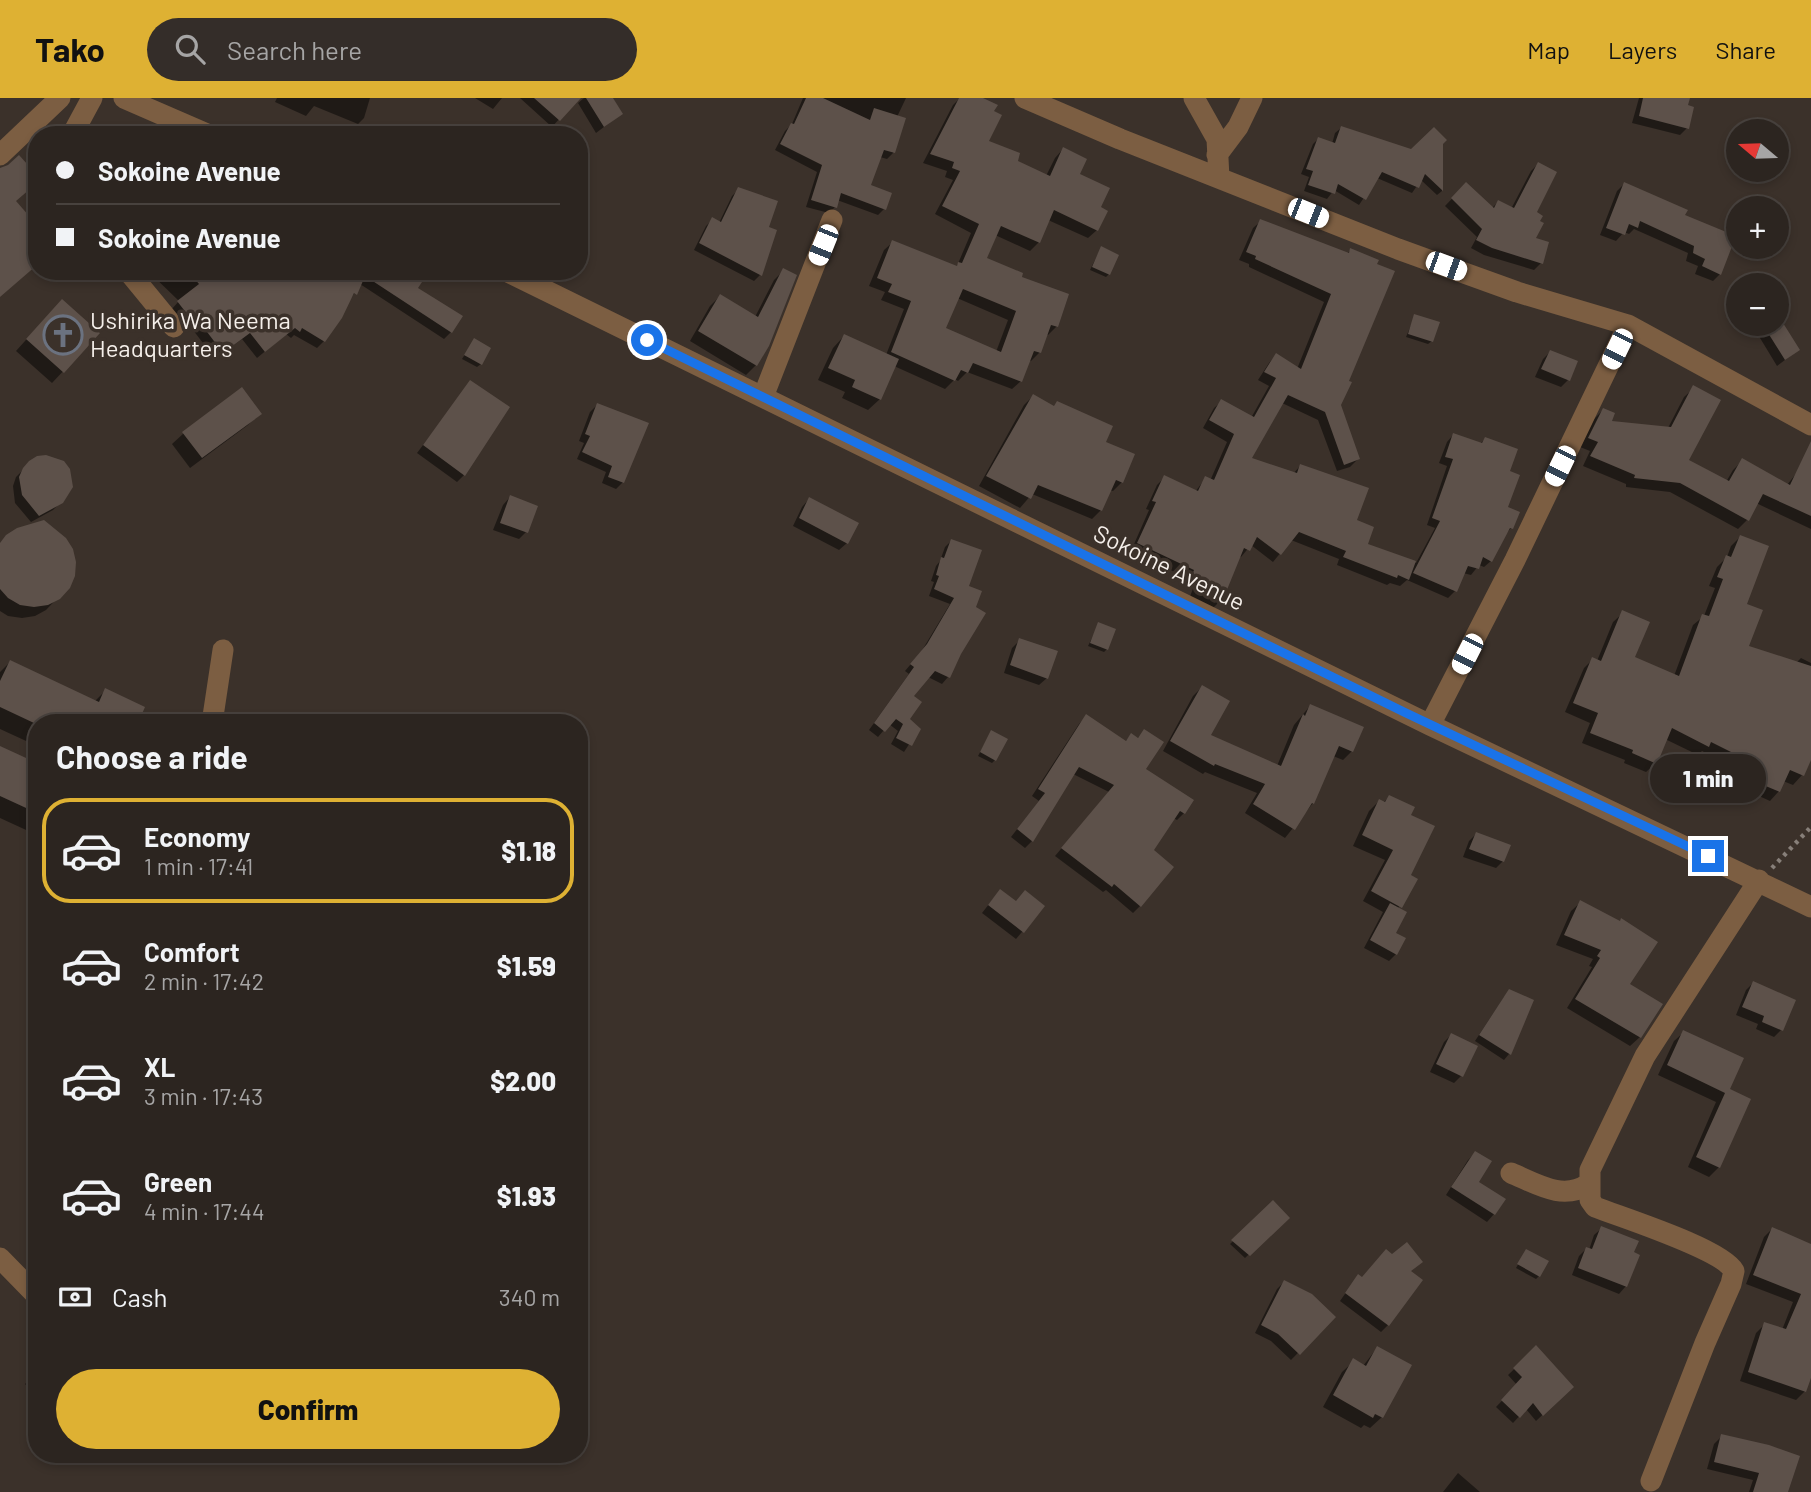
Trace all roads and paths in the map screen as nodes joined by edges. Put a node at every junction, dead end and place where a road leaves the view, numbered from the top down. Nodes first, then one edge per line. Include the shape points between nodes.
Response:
1 (60, 98) edge
2 (92, 98) edge
3 (124, 98) edge
4 (1025, 98) edge
5 (1194, 98) edge
6 (1251, 98) edge
7 (31, 126) edge
8 (77, 126) edge
9 (188, 126) edge
10 (28, 128) edge
11 (0, 155) edge
12 (1217, 155) junction
13 (1219, 178) junction
14 (832, 220) dead end
15 (135, 280) edge
16 (524, 280) edge
17 (1628, 325) junction
18 (174, 327) dead end
19 (763, 397) junction
20 (1811, 425) edge
21 (223, 650) dead end
22 (213, 714) edge
23 (1430, 725) junction
24 (1811, 827) edge
25 (1759, 880) junction
26 (1811, 907) edge
27 (1511, 1173) dead end
28 (1588, 1184) junction
29 (0, 1258) edge
30 (28, 1287) edge
31 (1651, 1481) dead end

1 - 7 street
2 - 8 street
3 - 9 street
4 - 13 street
5 - 12 street via 1217,139
6 - 12 street via 1238,127
10 - 11 street
12 - 13 street
13 - 17 street via 1506,288
14 - 19 street
15 - 18 street
16 - 19 street, Sokoine Avenue
17 - 20 street
17 - 23 street
19 - 23 street, Sokoine Avenue
21 - 22 street
23 - 25 street, Sokoine Avenue
24 - 25 path
25 - 26 street, Sokoine Avenue
25 - 28 street via 1645,1056 1595,1156
27 - 28 street via 1561,1192
28 - 31 street via 1595,1207 1720,1257 1734,1271
29 - 30 street

